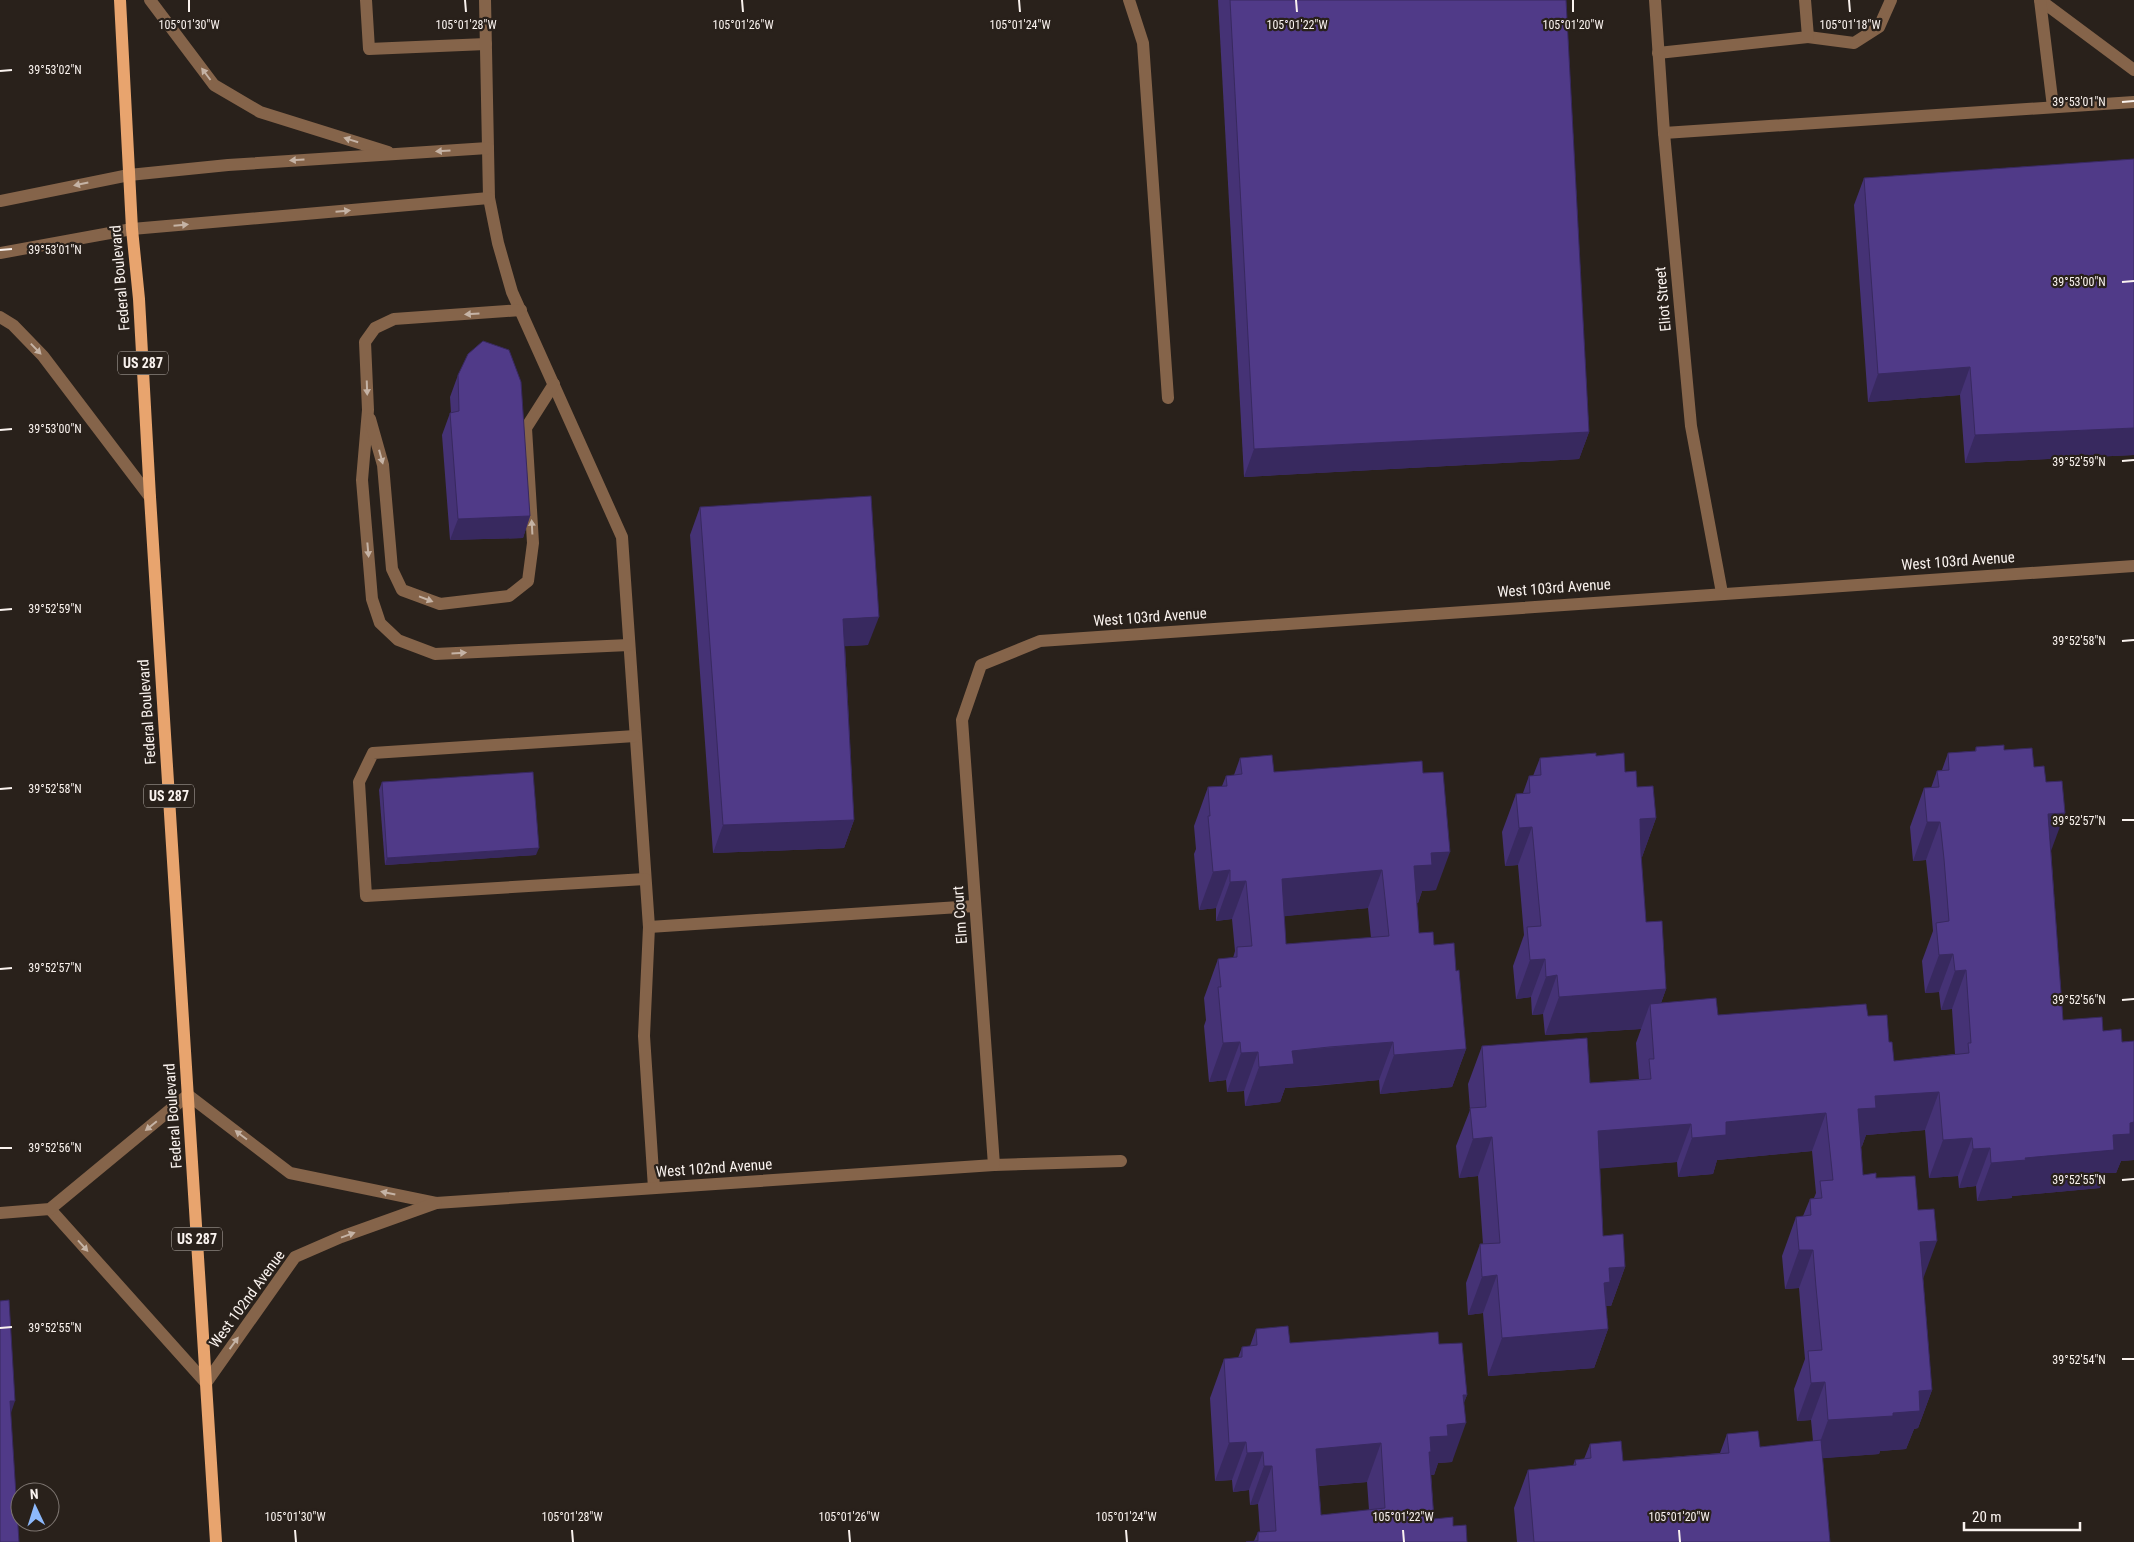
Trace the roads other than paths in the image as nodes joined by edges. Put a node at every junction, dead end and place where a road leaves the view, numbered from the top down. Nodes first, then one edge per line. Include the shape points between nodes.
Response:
1 (120, 0) edge
2 (150, 0) edge
3 (366, 0) edge
4 (485, 0) edge
5 (1129, 0) edge
6 (1655, 0) edge
7 (1805, 0) edge
8 (1891, 0) edge
9 (2040, 0) edge
10 (1808, 37) junction
11 (486, 44) junction
12 (1658, 53) junction
13 (2134, 70) edge
14 (2134, 102) edge
15 (2054, 107) junction
16 (1664, 133) junction
17 (488, 148) junction
18 (398, 155) junction
19 (129, 175) junction
20 (489, 198) junction
21 (0, 201) edge
22 (132, 229) junction
23 (0, 253) edge
24 (521, 310) junction
25 (0, 317) edge
26 (554, 384) junction
27 (1168, 398) dead end
28 (368, 410) junction
29 (150, 497) junction
30 (2134, 566) edge
31 (1722, 593) junction
32 (629, 646) junction
33 (981, 666) joint
34 (635, 736) junction
35 (645, 879) junction
36 (975, 906) junction
37 (650, 927) junction
38 (188, 1095) junction
39 (1121, 1161) dead end
40 (994, 1165) junction
41 (654, 1188) junction
42 (436, 1203) junction
43 (50, 1209) junction
44 (0, 1213) edge
45 (206, 1382) junction
46 (216, 1542) edge

1 - 19 main road, Federal Boulevard / US 287
18 -> 2 street via 260,112 214,85
3 - 11 street via 369,49
4 - 11 street
5 - 27 street via 1143,43
6 - 12 street, Eliot Street
7 - 10 street
8 - 10 street via 1879,27 1854,43
9 - 13 street
9 - 15 street
10 - 12 street
11 - 17 street
12 - 16 street, Eliot Street
14 - 15 street
15 - 16 street
16 - 31 street, Eliot Street via 1691,426
17 -> 18 street
17 - 20 street
18 -> 19 street via 228,164
19 -> 21 street
19 - 22 main road, Federal Boulevard / US 287
22 -> 20 street
20 - 24 street via 512,292
22 - 23 street
22 - 29 main road, Federal Boulevard / US 287
24 - 26 street
24 -> 28 street via 394,319 375,328 366,342
25 -> 29 street via 13,325 42,356
28 -> 26 street via 383,465 392,569 402,590 440,604 509,596 528,581 533,543 526,428
26 - 32 street via 622,537
28 -> 32 street via 362,480 372,599 380,623 398,640 435,654
29 - 38 main road, Federal Boulevard / US 287
30 - 31 street, West 103rd Avenue
31 - 33 street, West 103rd Avenue via 1040,641
32 - 34 street
33 - 36 street, Elm Court via 962,720
34 - 35 street
34 - 35 street via 373,753 359,782 366,896
35 - 37 street
36 - 37 street
36 - 40 street, Elm Court
37 - 41 street via 644,1036
42 -> 38 street, West 102nd Avenue via 290,1173
38 -> 43 street
38 - 45 main road, Federal Boulevard / US 287
39 - 40 street, West 102nd Avenue
40 - 41 street, West 102nd Avenue
41 - 42 street, West 102nd Avenue
45 -> 42 street, West 102nd Avenue via 295,1257
43 - 44 street
43 -> 45 street
45 - 46 main road, Federal Boulevard / US 287

